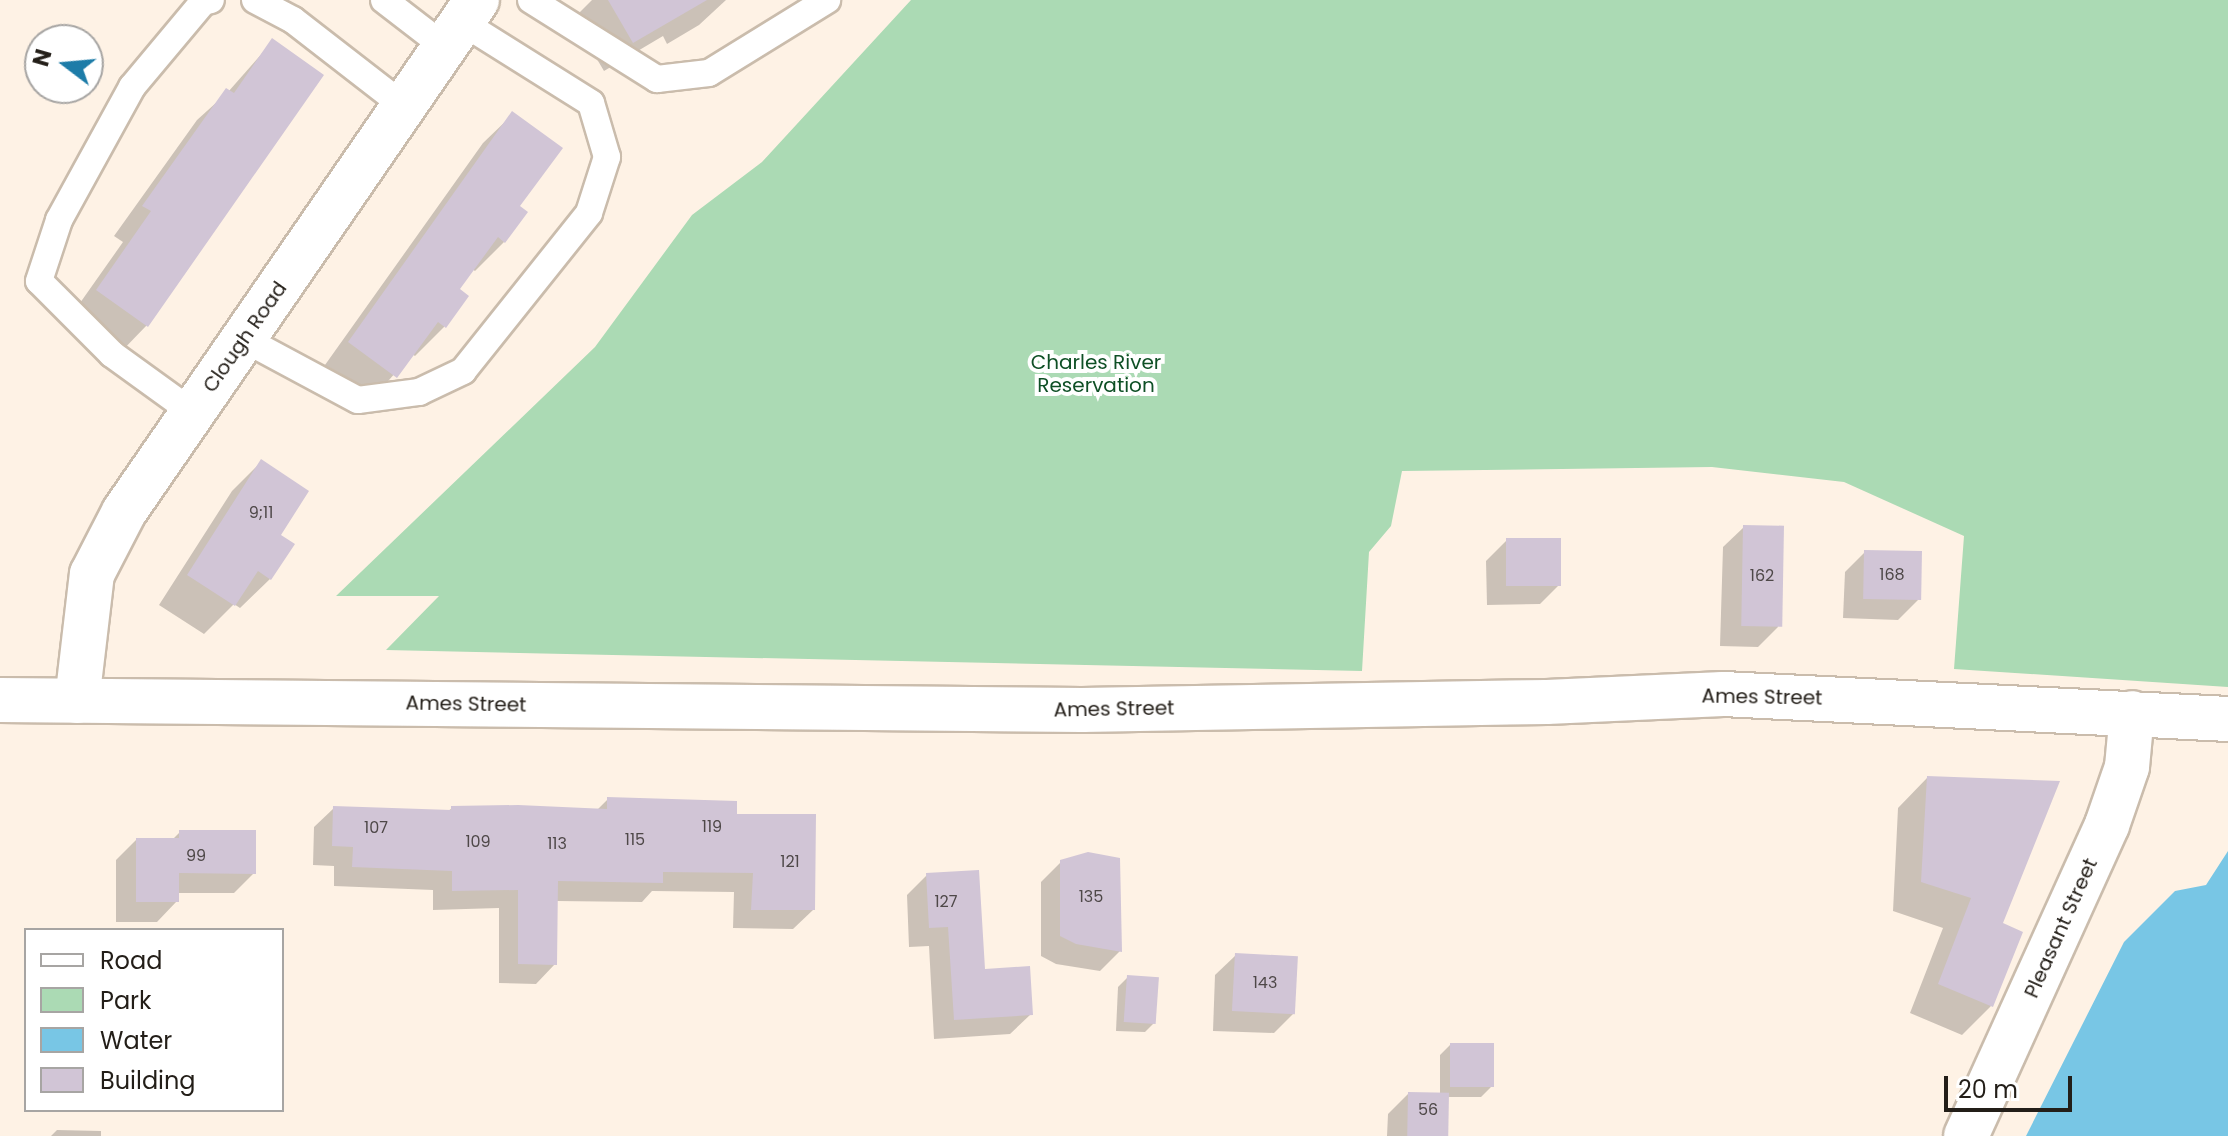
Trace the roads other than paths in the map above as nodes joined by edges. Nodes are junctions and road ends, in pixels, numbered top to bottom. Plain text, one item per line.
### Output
1 (211, 0) edge
2 (255, 0) edge
3 (384, 0) edge
4 (531, 0) edge
5 (827, 0) edge
6 (462, 23) edge
7 (404, 106) junction
8 (244, 339) junction
9 (192, 412) junction
10 (0, 700) edge
11 (77, 701) junction
12 (2132, 713) junction
13 (2228, 719) edge
14 (1966, 1136) edge

1 - 9 lane
2 - 7 lane
3 - 6 lane
4 - 5 lane
6 - 7 street, Clough Road
6 - 8 lane
7 - 8 street, Clough Road
8 - 9 street, Clough Road
9 - 11 street, Clough Road
10 - 11 street, Ames Street
11 - 12 street, Ames Street
12 - 13 street, Ames Street
12 - 14 street, Pleasant Street

